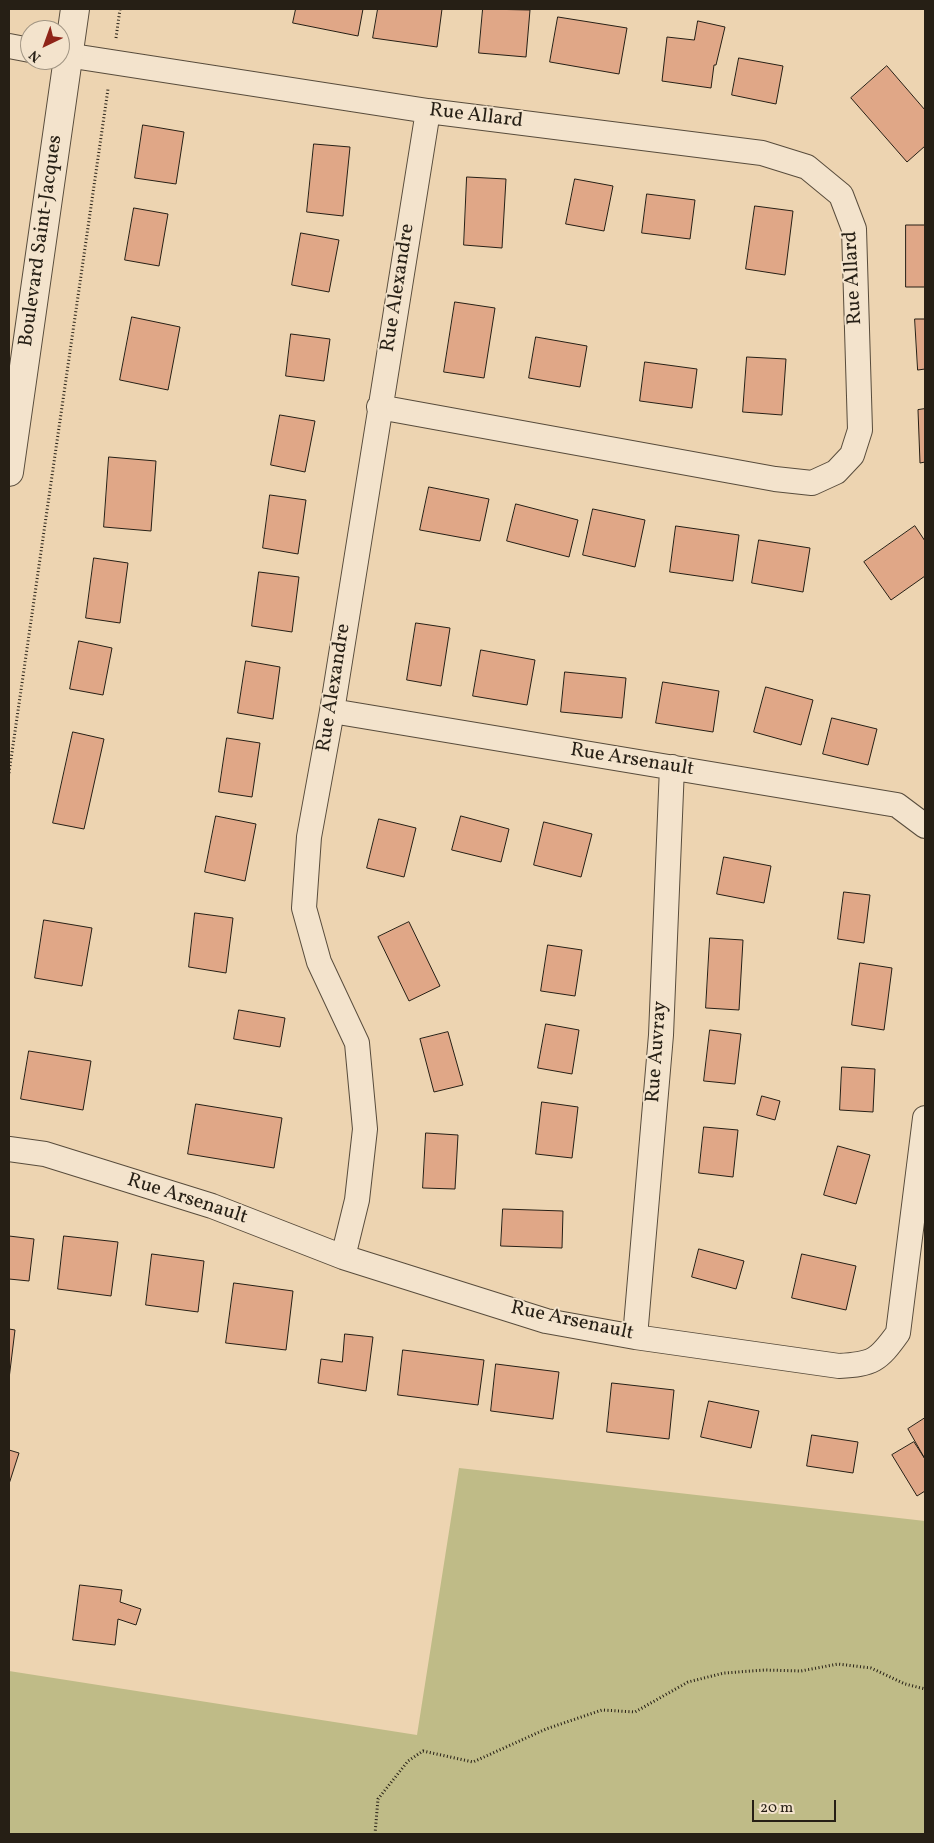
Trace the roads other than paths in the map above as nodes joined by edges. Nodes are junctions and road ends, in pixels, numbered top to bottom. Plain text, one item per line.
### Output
1 (75, 9) edge
2 (70, 30) edge
3 (70, 56) edge
4 (62, 70) edge
5 (428, 111) junction
6 (379, 407) junction
7 (9, 472) edge
8 (332, 711) junction
9 (672, 767) junction
10 (925, 826) edge
11 (925, 1118) edge
12 (9, 1149) edge
13 (343, 1257) junction
14 (635, 1337) junction

1 - 2 street, Boulevard Saint-Jacques
3 - 5 street, Rue Allard
4 - 7 street, Boulevard Saint-Jacques
5 - 6 street, Rue Alexandre
5 - 6 street, Rue Allard
6 - 8 street, Rue Alexandre
8 - 9 street, Rue Arsenault
8 - 13 street, Rue Alexandre
9 - 10 street, Rue Arsenault
9 - 14 street, Rue Auvray
11 - 14 street, Rue Arsenault
12 - 13 street, Rue Arsenault
13 - 14 street, Rue Arsenault

